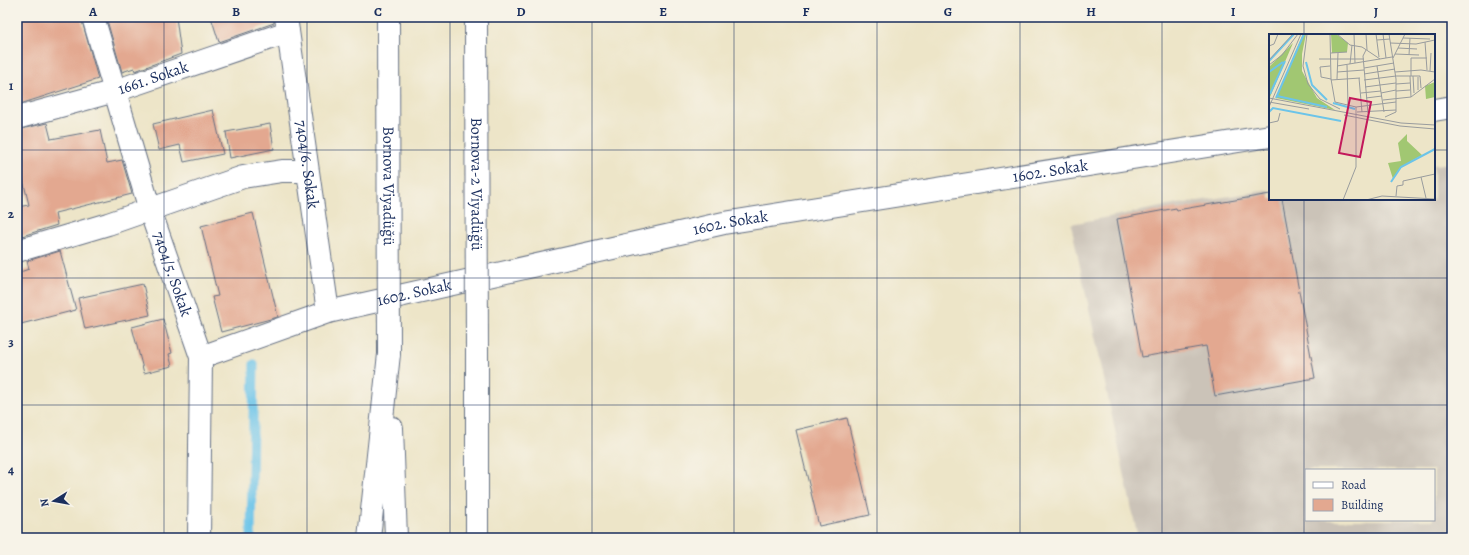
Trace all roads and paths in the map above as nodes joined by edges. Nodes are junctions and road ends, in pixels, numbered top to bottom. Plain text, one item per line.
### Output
1 (93, 17) edge
2 (388, 17) edge
3 (476, 17) edge
4 (287, 25) edge
5 (115, 90) junction
6 (1452, 107) edge
7 (1435, 110) edge
8 (17, 118) edge
9 (1269, 136) edge
10 (307, 171) junction
11 (150, 210) junction
12 (17, 251) edge
13 (328, 312) junction
14 (390, 354) junction
15 (201, 357) junction
16 (199, 538) edge
17 (369, 538) edge
18 (396, 538) edge
19 (478, 538) edge

1 - 5 main road, 7404/5. Sokak
2 - 14 main road, Bornova Viyadüğü, bridge
3 - 19 main road, Bornova-2 Viyadüğü, bridge
4 - 5 main road, 1661. Sokak
4 - 10 main road, 7404/6. Sokak
5 - 8 main road, 1661. Sokak
5 - 11 main road, 7404/5. Sokak
6 - 7 main road
9 - 13 main road, 1602. Sokak
10 - 11 main road
10 - 13 main road, 7404/6. Sokak
11 - 12 main road
11 - 15 main road, 7404/5. Sokak
13 - 15 main road, 1602. Sokak
14 - 17 main road
14 - 18 main road
15 - 16 main road, 7404/5. Sokak

